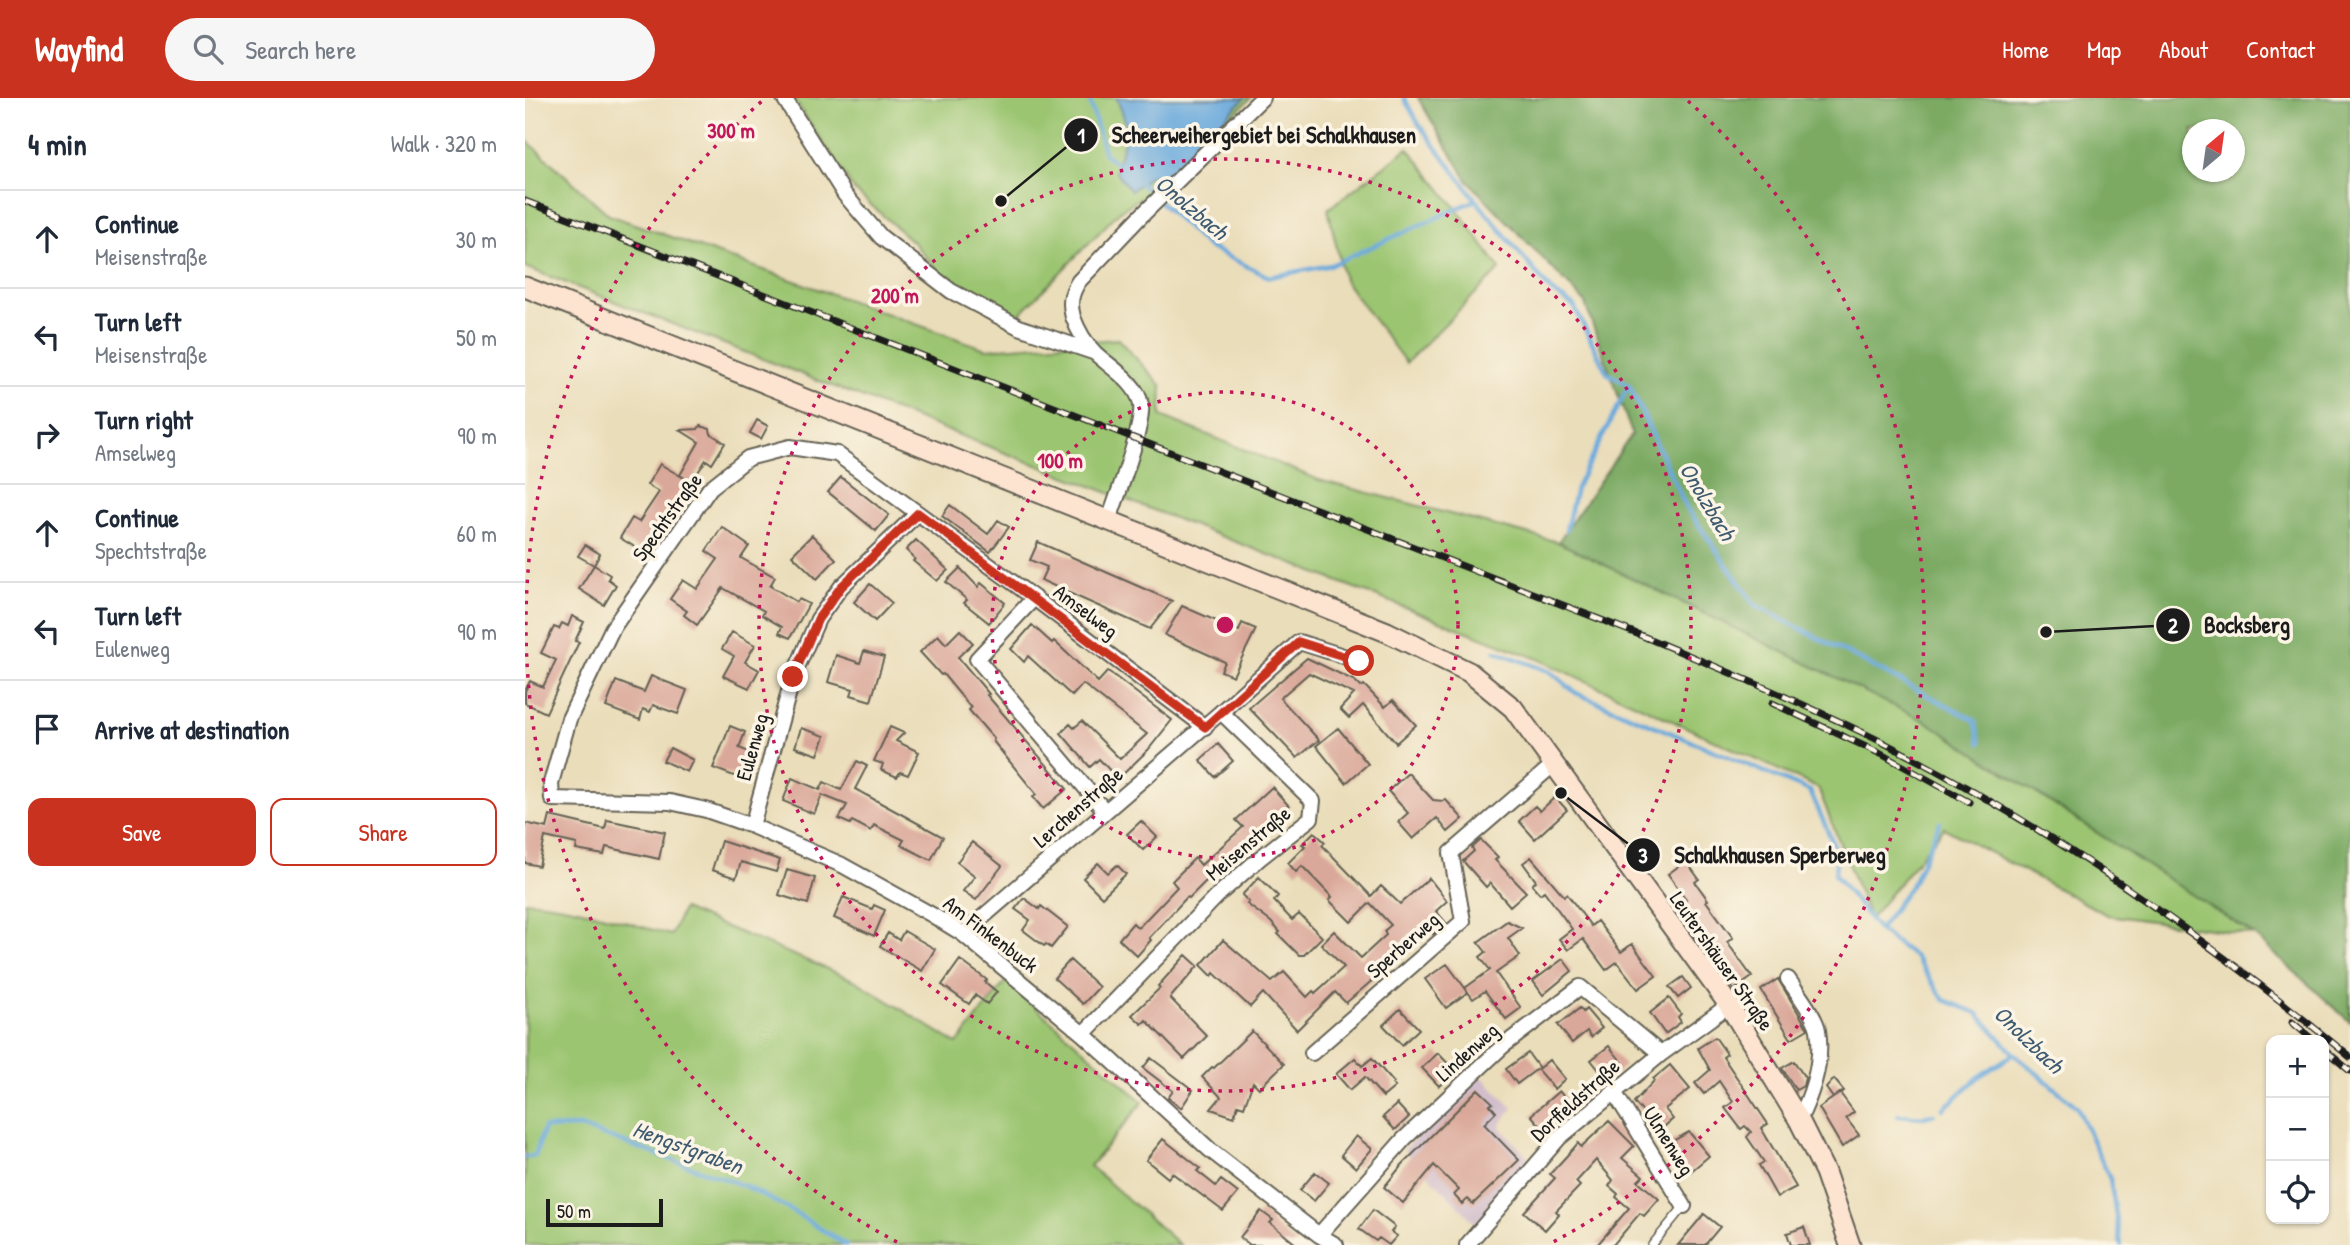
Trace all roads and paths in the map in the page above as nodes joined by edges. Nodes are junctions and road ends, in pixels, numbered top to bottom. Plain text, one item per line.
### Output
1 (784, 98) edge
2 (1262, 98) edge
3 (525, 287) edge
4 (1095, 353) junction
5 (918, 513) junction
6 (1109, 520) junction
7 (1034, 598) junction
8 (1359, 661) dead end
9 (1221, 712) junction
10 (1205, 727) junction
11 (1554, 764) junction
12 (552, 799) joint
13 (1105, 811) junction
14 (752, 826) junction
15 (963, 934) junction
16 (1788, 979) dead end
17 (1729, 1005) junction
18 (1083, 1034) junction
19 (1312, 1053) dead end
20 (1661, 1054) junction
21 (1614, 1092) junction
22 (1799, 1120) junction
23 (1684, 1206) joint
24 (1319, 1235) junction
25 (1336, 1245) edge
26 (1467, 1245) edge
27 (1653, 1245) edge
28 (1850, 1245) edge

1 - 4 street
2 - 4 street
3 - 6 main road, Leutershäuser Straße
4 - 6 street
5 - 7 street, Spechtstraße
5 - 12 street, Spechtstraße
5 - 14 street, Eulenweg
6 - 11 main road, Leutershäuser Straße
7 - 10 street, Amselweg
7 - 13 street, Amselweg
8 - 9 street
9 - 10 street, Lerchenstraße
9 - 18 street, Meisenstraße
10 - 13 street, Lerchenstraße
11 - 17 main road, Leutershäuser Straße
11 - 19 street, Sperberweg
12 - 14 street, Am Finkenbuck
13 - 15 street, Lerchenstraße
14 - 15 street, Am Finkenbuck
15 - 18 street, Am Finkenbuck
16 - 22 street, Leutershäuser Straße
17 - 20 street, Dorffeldstraße
17 - 22 main road, Leutershäuser Straße
18 - 24 street, Am Finkenbuck
20 - 21 street, Dorffeldstraße
20 - 24 street, Lindenweg
21 - 23 street, Ulmenweg
21 - 26 street, Dorffeldstraße
22 - 28 main road, Leutershäuser Straße
23 - 27 lane, Ulmenweg
24 - 25 street, Am Finkenbuck

